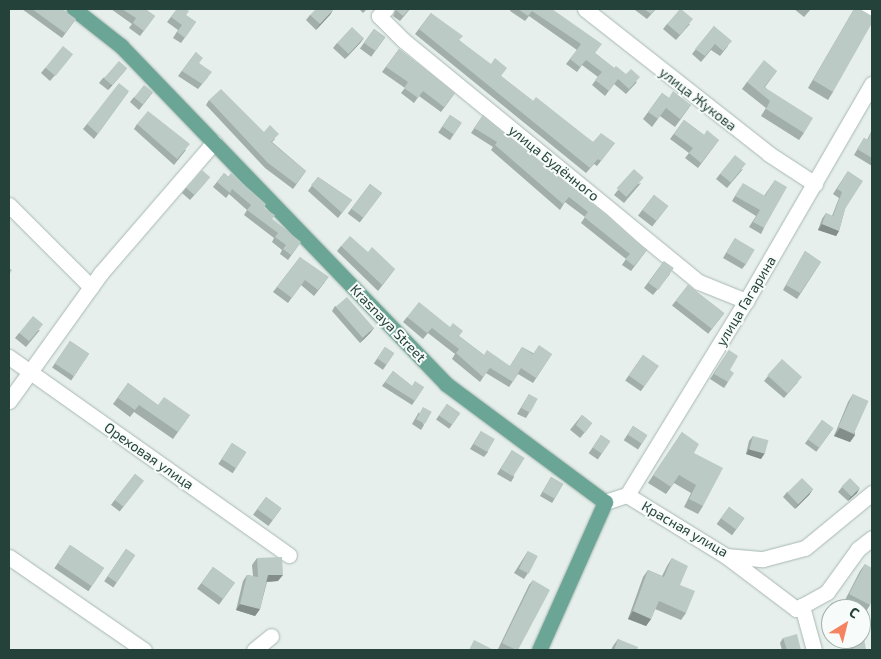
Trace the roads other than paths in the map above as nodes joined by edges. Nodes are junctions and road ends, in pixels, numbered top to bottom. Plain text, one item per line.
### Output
1 (74, 9) edge
2 (386, 9) edge
3 (585, 9) edge
4 (868, 9) edge
5 (872, 12) edge
6 (872, 84) edge
7 (214, 142) junction
8 (815, 184) junction
9 (9, 205) edge
10 (91, 288) junction
11 (746, 301) junction
12 (9, 357) edge
13 (30, 372) junction
14 (9, 401) edge
15 (872, 493) edge
16 (627, 495) junction
17 (605, 502) junction
18 (872, 538) edge
19 (289, 555) dead end
20 (726, 556) junction
21 (9, 557) edge
22 (802, 606) junction
23 (271, 636) dead end
24 (144, 650) edge
25 (254, 650) edge
26 (539, 650) edge
27 (814, 650) edge

1 - 7 main road, Krasnaya Street
2 - 11 street, улица Будённого
3 - 8 street, улица Жукова
4 - 5 street
6 - 8 street, улица Гагарина
7 - 10 street
7 - 17 main road, Krasnaya Street
8 - 11 street, улица Гагарина
9 - 10 street
10 - 13 street
11 - 16 street, улица Гагарина
12 - 13 street, Ореховая улица
13 - 14 street
13 - 19 street, Ореховая улица
15 - 20 street, Красная улица
16 - 17 street
16 - 20 street, Красная улица
17 - 26 main road
18 - 22 street
20 - 22 street
21 - 24 street
22 - 27 street
23 - 25 street

